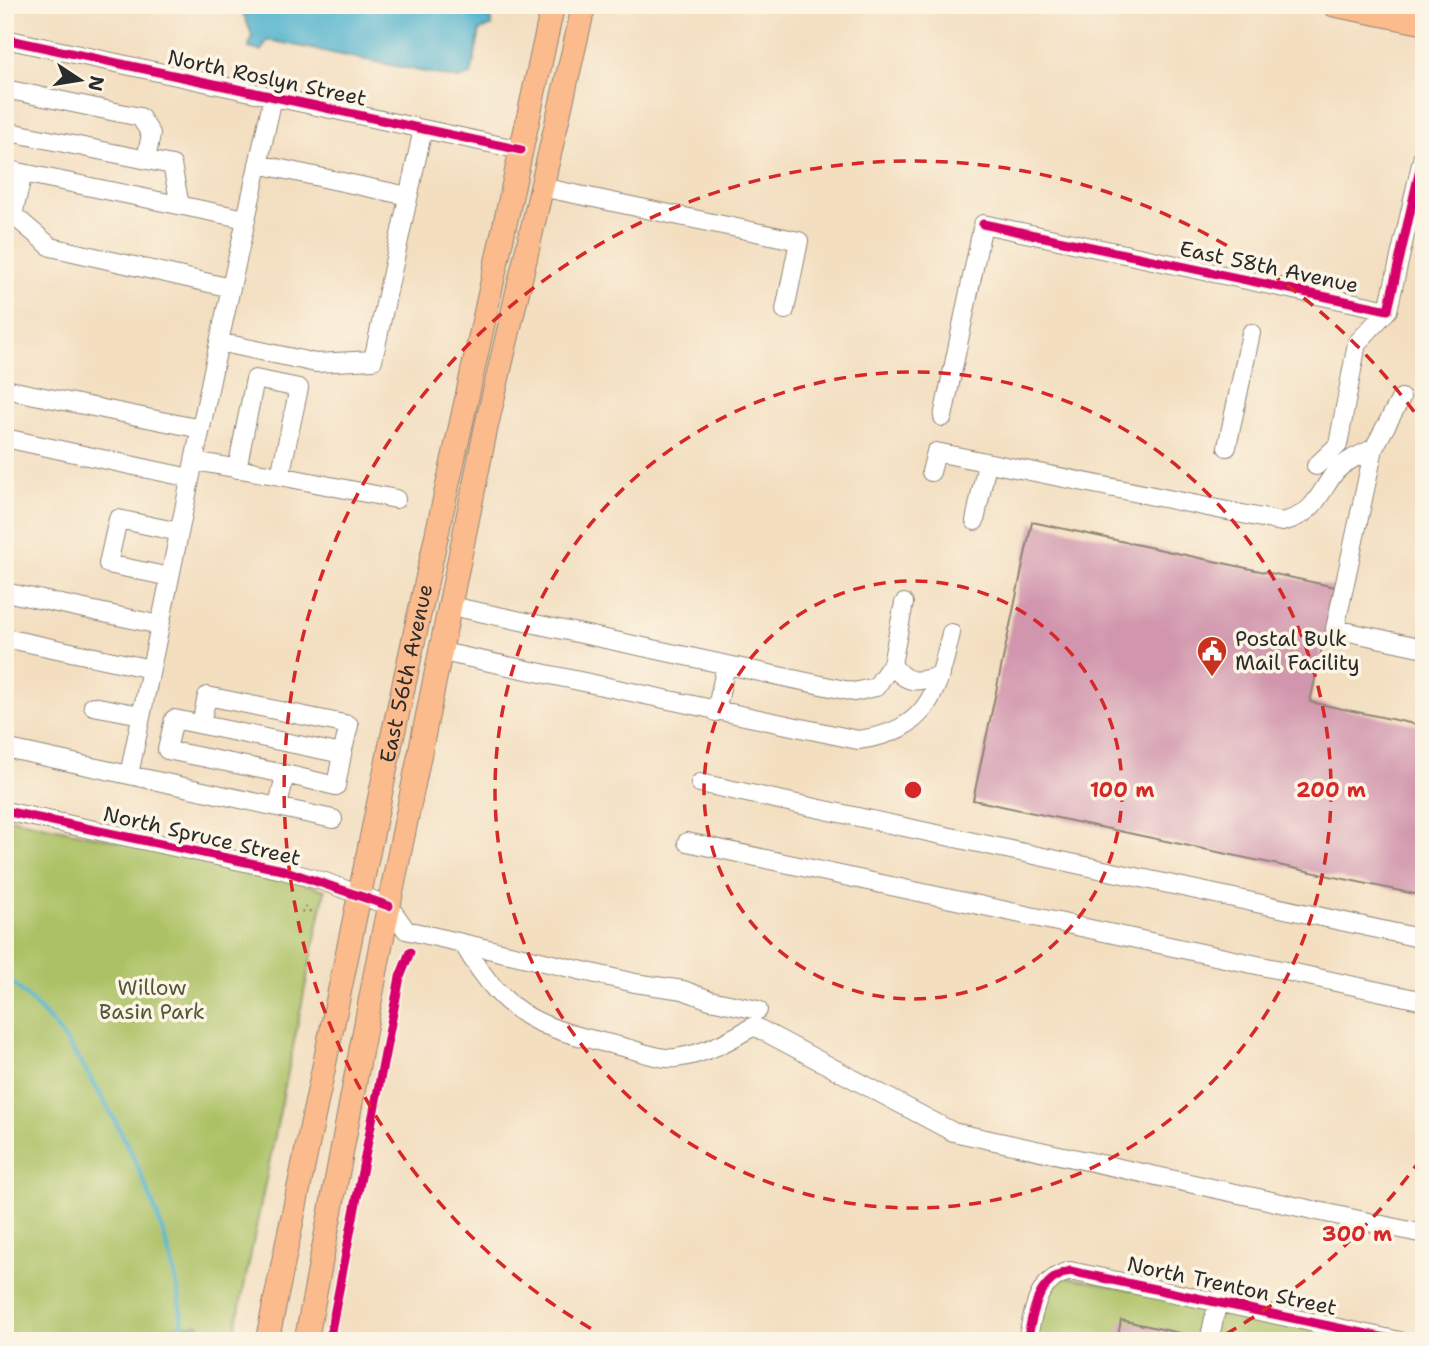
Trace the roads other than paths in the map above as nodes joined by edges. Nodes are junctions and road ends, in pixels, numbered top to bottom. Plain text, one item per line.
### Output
1 (1334, 5) edge
2 (551, 9) edge
3 (583, 11) edge
4 (1424, 23) edge
5 (5, 40) edge
6 (5, 89) edge
7 (273, 97) junction
8 (423, 129) junction
9 (5, 131) edge
10 (522, 150) junction
11 (1424, 151) edge
12 (146, 160) junction
13 (258, 164) junction
14 (14, 171) edge
15 (541, 187) junction
16 (408, 196) junction
17 (180, 205) junction
18 (246, 219) junction
19 (231, 288) junction
20 (785, 310) dead end
21 (1388, 310) junction
22 (1251, 333) dead end
23 (219, 342) junction
24 (5, 389) edge
25 (1401, 398) dead end
26 (943, 417) dead end
27 (201, 429) junction
28 (5, 438) edge
29 (1227, 447) dead end
30 (1374, 448) junction
31 (987, 463) junction
32 (1316, 466) dead end
33 (237, 468) junction
34 (192, 469) junction
35 (931, 472) dead end
36 (280, 476) junction
37 (396, 499) dead end
38 (975, 521) dead end
39 (179, 532) junction
40 (170, 576) junction
41 (5, 592) edge
42 (904, 603) dead end
43 (452, 606) junction
44 (160, 625) junction
45 (951, 633) dead end
46 (5, 638) edge
47 (1424, 648) edge
48 (442, 652) junction
49 (892, 664) junction
50 (726, 665) junction
51 (151, 669) junction
52 (941, 676) junction
53 (93, 706) dead end
54 (716, 712) junction
55 (141, 715) junction
56 (201, 724) junction
57 (5, 748) edge
58 (342, 754) junction
59 (285, 774) junction
60 (129, 775) junction
61 (700, 783) dead end
62 (278, 807) junction
63 (5, 811) edge
64 (333, 819) dead end
65 (687, 842) dead end
66 (359, 895) junction
67 (389, 906) junction
68 (1424, 939) edge
69 (464, 945) junction
70 (1424, 1001) edge
71 (758, 1010) dead end
72 (1424, 1234) edge
73 (1218, 1301) junction
74 (267, 1341) edge
75 (306, 1341) edge
76 (1027, 1341) edge
77 (1209, 1341) edge
78 (1400, 1341) edge

1 - 4 main road
2 - 10 main road, East 56th Avenue
3 - 15 main road, East 56th Avenue
5 - 7 street, North Roslyn Street
6 - 12 street
7 - 8 street, North Roslyn Street
7 - 13 street
8 - 10 street, North Roslyn Street
8 - 16 street
9 - 12 street
10 - 66 main road, East 56th Avenue
11 - 21 street
12 - 17 street
13 - 16 street
13 - 18 street
14 - 17 street
14 - 19 street
15 - 20 street
15 - 43 main road, East 56th Avenue
16 - 23 street
17 - 18 street
18 - 19 street
19 - 23 street
21 - 26 street, East 58th Avenue
21 - 32 street
22 - 29 street
23 - 27 street
24 - 27 street
25 - 30 street
27 - 34 street
28 - 34 street
30 - 31 street
30 - 47 street
31 - 35 street
31 - 38 street
33 - 34 street
33 - 36 street
33 - 36 street
34 - 39 street
36 - 37 street
39 - 40 street
39 - 40 street
40 - 44 street
41 - 44 street
42 - 49 street
43 - 48 main road, East 56th Avenue
43 - 50 street
44 - 51 street
45 - 52 street
46 - 51 street
48 - 54 street
48 - 67 main road, East 56th Avenue
49 - 50 street
49 - 52 street
50 - 54 street
51 - 55 street
52 - 54 street
53 - 55 street
55 - 60 street
56 - 58 street
56 - 58 street
56 - 59 street
57 - 60 street
58 - 59 street
59 - 62 street
60 - 62 street
61 - 68 street
62 - 64 street
63 - 66 street, North Spruce Street
65 - 70 street
66 - 67 street, North Spruce Street
66 - 74 main road, East 56th Avenue
67 - 69 street
67 - 75 main road, East 56th Avenue
69 - 71 street
69 - 72 street
73 - 76 street, North Trenton Street
73 - 77 street
73 - 78 street, North Trenton Street

